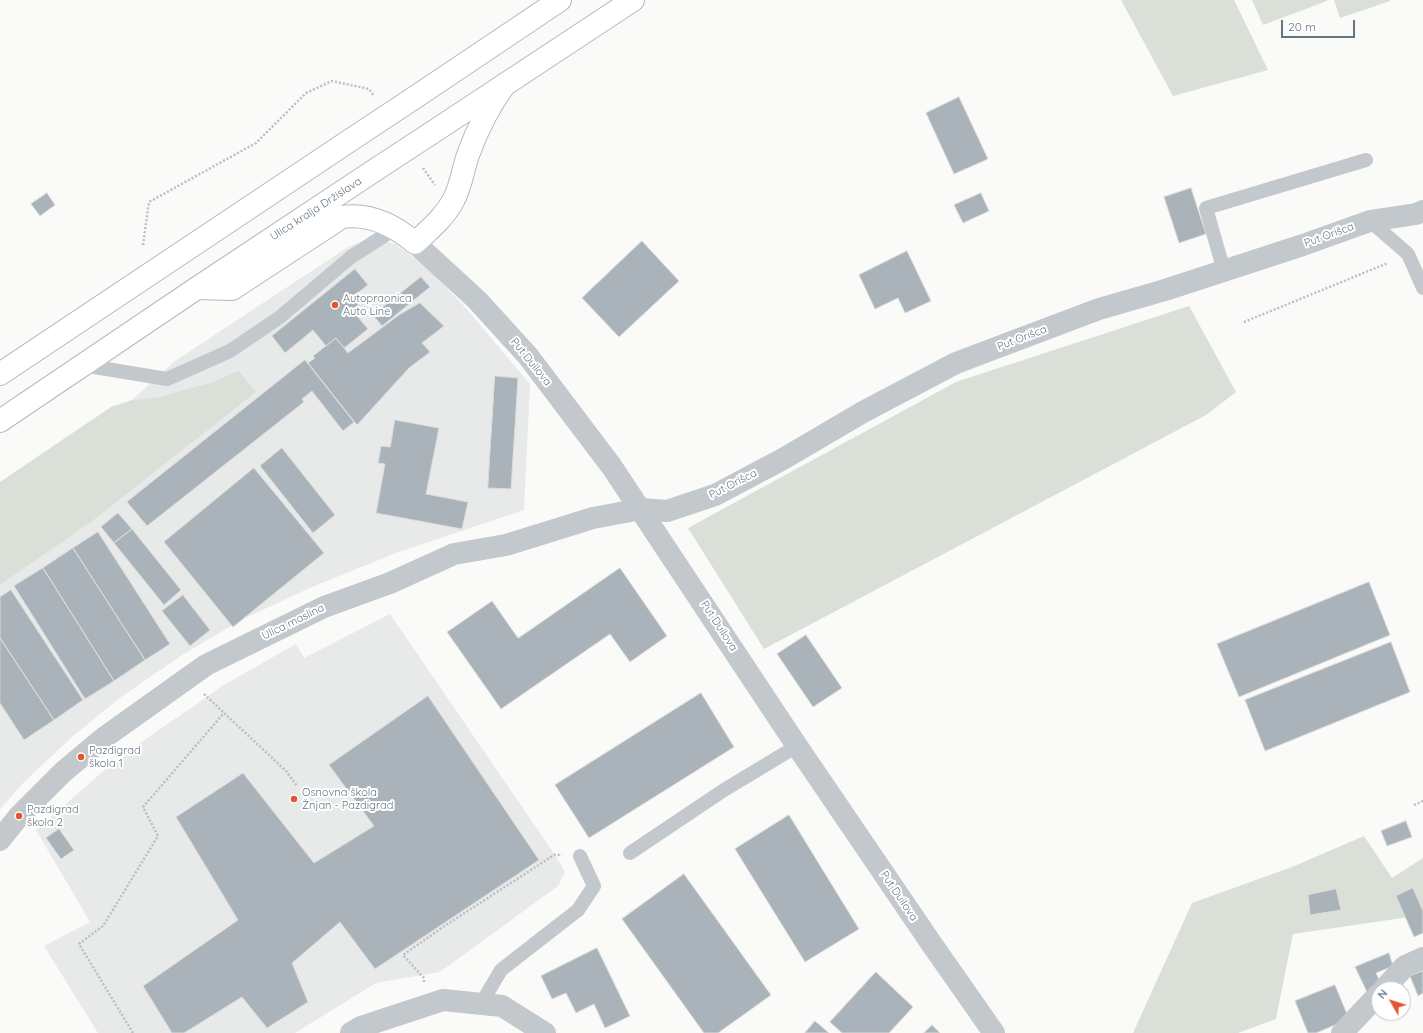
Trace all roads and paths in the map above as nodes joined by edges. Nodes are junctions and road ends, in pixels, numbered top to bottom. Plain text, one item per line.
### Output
1 (560, 0) edge
2 (632, 0) edge
3 (505, 84) junction
4 (369, 89) dead end
5 (1366, 160) dead end
6 (1423, 211) edge
7 (1370, 221) junction
8 (396, 228) junction
9 (415, 243) junction
10 (143, 245) dead end
11 (1408, 254) junction
12 (1224, 271) junction
13 (197, 288) junction
14 (1423, 288) edge
15 (1244, 322) dead end
16 (82, 365) junction
17 (0, 374) edge
18 (0, 421) edge
19 (641, 509) junction
20 (201, 691) dead end
21 (224, 713) junction
22 (797, 746) junction
23 (297, 786) dead end
24 (1423, 802) edge
25 (1414, 806) dead end
26 (0, 840) edge
27 (630, 853) dead end
28 (580, 856) joint
29 (1423, 958) edge
30 (1391, 981) edge
31 (1371, 1002) edge
32 (481, 1004) junction
33 (423, 1006) junction
34 (133, 1033) edge
35 (351, 1033) edge
36 (545, 1033) edge
37 (994, 1033) edge
38 (1342, 1033) edge

1 - 17 highway, bridge
2 - 3 highway, Ulica kralja Držislava
3 - 9 highway
3 - 13 highway, Ulica kralja Držislava, bridge
4 - 10 path
5 - 12 lane
6 - 7 street, Put Orišca
7 - 11 lane
7 - 12 street, Put Orišca
8 - 9 highway
8 - 13 highway
8 - 16 lane
9 - 19 street, Put Duilova
11 - 14 lane
11 - 15 path
12 - 19 street, Put Orišca
13 - 16 highway, Ulica kralja Držislava
16 - 18 highway, Ulica kralja Držislava
19 - 22 street, Put Duilova
19 - 26 street, Ulica maslina
20 - 21 path
21 - 23 path
21 - 34 path
22 - 27 lane
22 - 37 street, Put Duilova
24 - 25 path
28 - 32 lane
28 - 33 path
29 - 30 street
31 - 38 street
32 - 33 street
32 - 36 street
33 - 35 street

